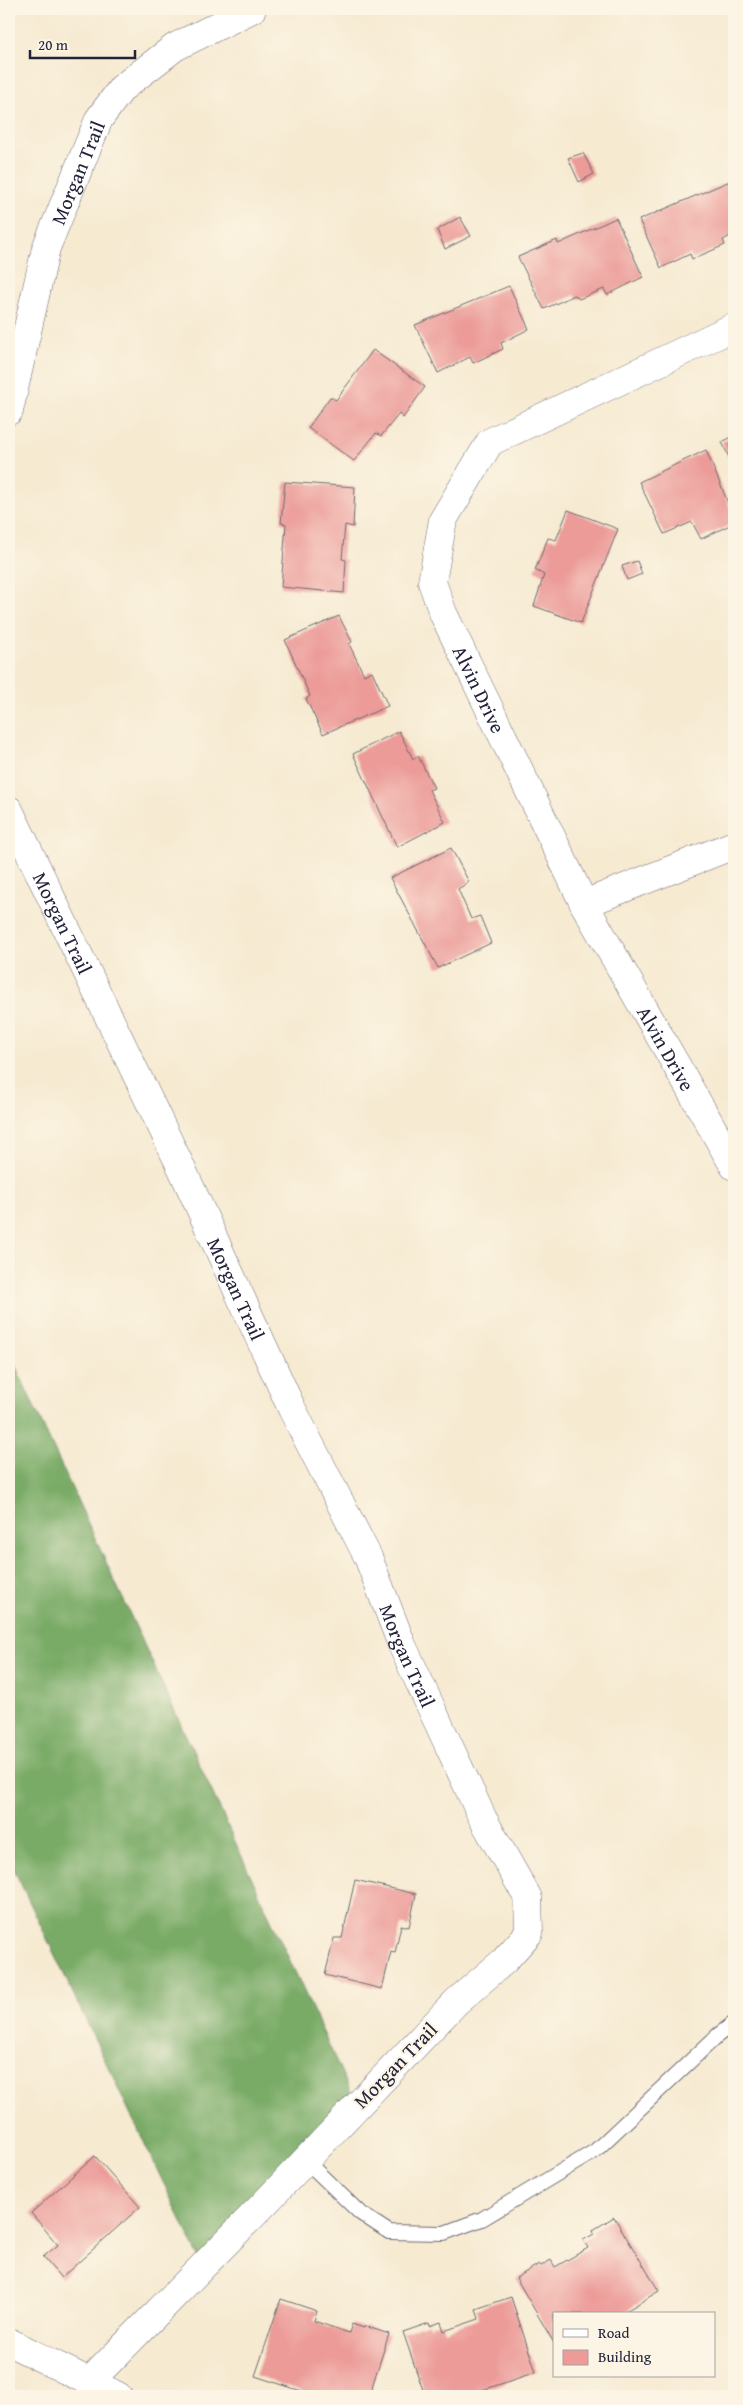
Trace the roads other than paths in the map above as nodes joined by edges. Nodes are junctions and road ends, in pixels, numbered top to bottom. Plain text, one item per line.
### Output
1 (252, 9) edge
2 (734, 327) edge
3 (9, 411) edge
4 (9, 810) edge
5 (734, 845) edge
6 (584, 904) junction
7 (734, 1166) edge
8 (734, 2023) edge
9 (305, 2160) junction
10 (9, 2342) edge
11 (90, 2381) junction
12 (118, 2396) edge

1 - 3 street, Morgan Trail
2 - 6 street, Alvin Drive
4 - 9 street, Morgan Trail
5 - 6 street
6 - 7 street, Alvin Drive
8 - 9 lane
9 - 11 street, Morgan Trail
10 - 11 street
11 - 12 street

